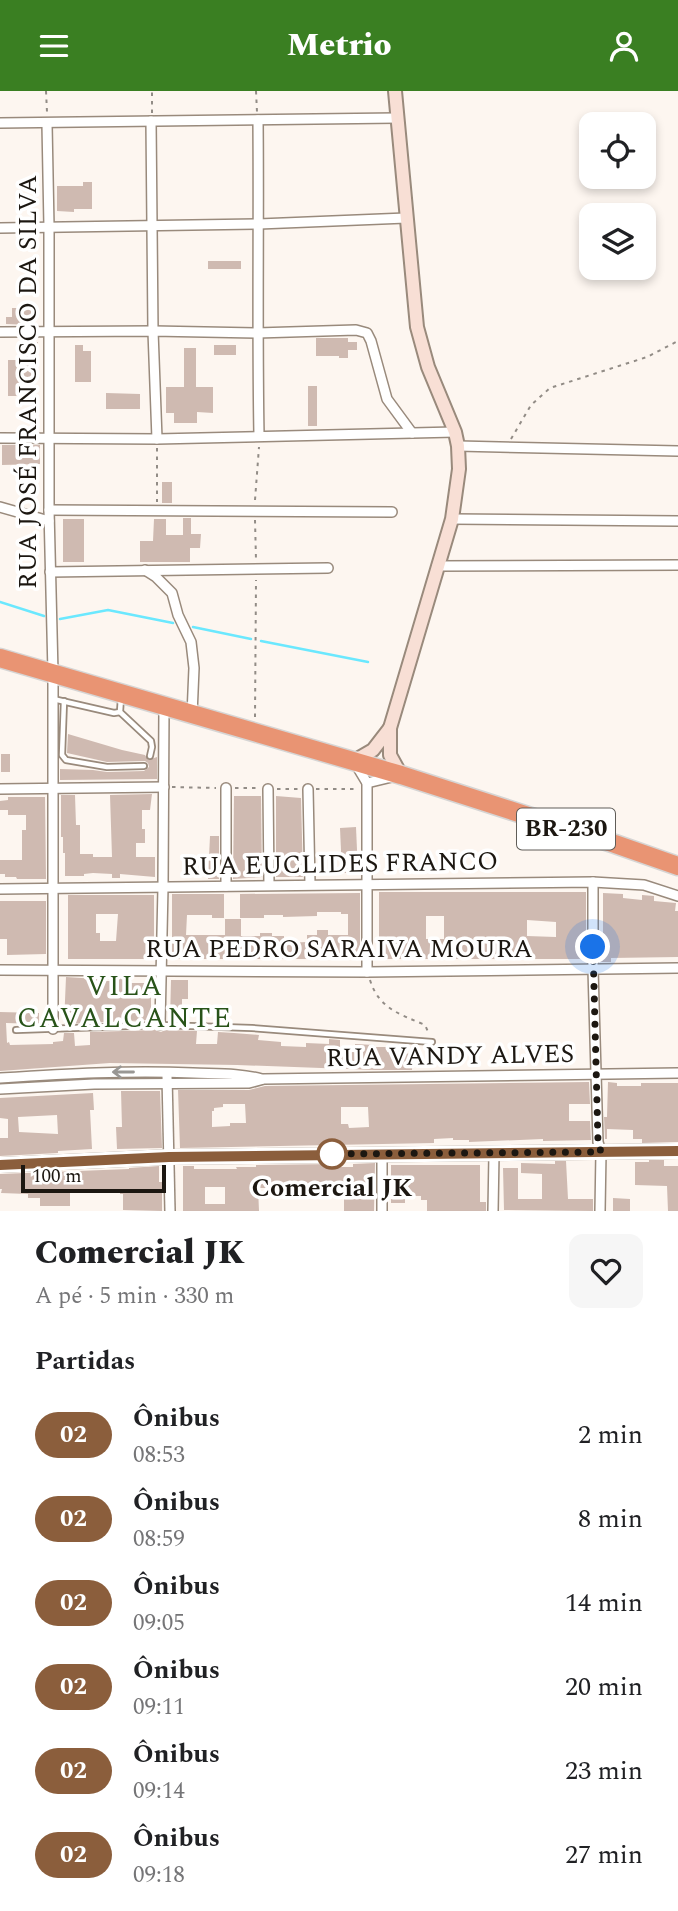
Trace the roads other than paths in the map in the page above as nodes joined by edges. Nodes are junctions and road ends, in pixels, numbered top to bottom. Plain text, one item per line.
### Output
1 (394, 91) edge
2 (397, 118) junction
3 (258, 120) junction
4 (151, 121) junction
5 (0, 123) edge
6 (47, 124) junction
7 (406, 218) junction
8 (259, 224) junction
9 (151, 226) junction
10 (49, 227) junction
11 (0, 228) edge
12 (153, 331) junction
13 (0, 332) edge
14 (48, 332) junction
15 (257, 333) junction
16 (454, 432) junction
17 (412, 433) junction
18 (260, 435) junction
19 (0, 439) edge
20 (50, 439) junction
21 (157, 439) junction
22 (458, 446) junction
23 (678, 451) edge
24 (0, 507) edge
25 (49, 510) junction
26 (392, 512) dead end
27 (452, 519) junction
28 (49, 521) junction
29 (678, 521) edge
30 (678, 565) edge
31 (438, 566) junction
32 (328, 568) dead end
33 (145, 570) junction
34 (50, 572) junction
35 (0, 658) edge
36 (53, 673) junction
37 (52, 699) junction
38 (64, 701) junction
39 (121, 703) junction
40 (164, 707) junction
41 (192, 715) junction
42 (381, 755) junction
43 (150, 756) dead end
44 (354, 761) junction
45 (144, 766) dead end
46 (401, 775) junction
47 (367, 783) junction
48 (164, 787) junction
49 (52, 788) junction
50 (226, 788) dead end
51 (0, 789) edge
52 (268, 789) dead end
53 (308, 789) dead end
54 (678, 866) edge
55 (593, 882) junction
56 (310, 884) junction
57 (367, 884) junction
58 (269, 885) junction
59 (226, 886) junction
60 (163, 887) junction
61 (0, 889) edge
62 (53, 889) junction
63 (678, 896) edge
64 (678, 968) edge
65 (593, 969) junction
66 (0, 970) edge
67 (54, 970) junction
68 (162, 971) junction
69 (367, 972) junction
70 (160, 1025) junction
71 (53, 1029) junction
72 (16, 1030) dead end
73 (432, 1042) road end
74 (94, 1072) junction
75 (167, 1072) junction
76 (678, 1073) edge
77 (597, 1075) junction
78 (0, 1079) edge
79 (264, 1079) junction
80 (167, 1082) junction
81 (94, 1084) junction
82 (0, 1089) edge
83 (678, 1151) edge
84 (601, 1152) junction
85 (382, 1153) junction
86 (494, 1154) junction
87 (169, 1157) junction
88 (0, 1165) edge
89 (170, 1211) edge
90 (382, 1211) edge
91 (493, 1211) edge
92 (600, 1211) edge

1 - 2 main road
2 - 3 street
2 - 7 main road
3 - 4 street
3 - 8 street
4 - 6 street
4 - 9 street
5 - 6 street
6 - 10 street, RUA JOSÉ FRANCISCO DA SILVA
7 - 8 street
7 - 16 main road
8 - 9 street
8 - 15 street
9 - 10 street
9 - 12 street
10 - 11 street
10 - 14 street, RUA JOSÉ FRANCISCO DA SILVA
12 - 14 street
12 - 15 street
12 - 21 street
13 - 14 street
14 - 20 street, RUA JOSÉ FRANCISCO DA SILVA
15 - 17 street
15 - 18 street
16 - 17 street
16 - 22 main road
17 - 18 street
18 - 21 street
19 - 20 street
20 - 21 street
20 - 25 street, RUA JOSÉ FRANCISCO DA SILVA
22 - 23 street
22 - 27 main road
24 - 28 street
25 - 26 street
25 - 28 street, RUA JOSÉ FRANCISCO DA SILVA
27 - 29 street
27 - 31 main road
28 - 34 street, RUA JOSÉ FRANCISCO DA SILVA
30 - 31 street
31 - 42 main road
32 - 33 street
33 - 34 street
33 - 41 street
34 - 36 street, RUA JOSÉ FRANCISCO DA SILVA
35 - 36 highway, BR-230
36 - 37 street, RUA JOSÉ FRANCISCO DA SILVA
36 - 39 highway, BR-230
37 - 38 lane
37 - 49 street, RUA JOSÉ FRANCISCO DA SILVA
38 - 39 lane
38 - 45 lane
39 - 40 highway, BR-230
39 - 43 lane
40 - 41 highway, BR-230
40 - 48 street
41 - 44 highway, BR-230
42 - 44 main road
42 - 46 main road
44 - 46 highway, BR-230
44 - 47 street
46 - 47 street
46 - 54 highway, BR-230
47 - 57 street
48 - 49 street
48 - 60 street
49 - 51 street
49 - 62 street, RUA JOSÉ FRANCISCO DA SILVA
50 - 59 street
52 - 58 street
53 - 56 street
55 - 57 street, RUA EUCLIDES FRANCO
55 - 63 street, RUA EUCLIDES FRANCO
55 - 65 street
56 - 57 street, RUA EUCLIDES FRANCO
56 - 58 street, RUA EUCLIDES FRANCO
57 - 69 street
58 - 59 street, RUA EUCLIDES FRANCO
59 - 60 street, RUA EUCLIDES FRANCO
60 - 62 street, RUA EUCLIDES FRANCO
60 - 68 street
61 - 62 street, RUA EUCLIDES FRANCO
62 - 67 street, RUA JOSÉ FRANCISCO DA SILVA
64 - 65 street, RUA PEDRO SARAIVA MOURA
65 - 69 street, RUA PEDRO SARAIVA MOURA
65 - 77 street
66 - 67 street, RUA PEDRO SARAIVA MOURA
67 - 68 street, RUA PEDRO SARAIVA MOURA
67 - 71 street, RUA JOSÉ FRANCISCO DA SILVA
68 - 69 street, RUA PEDRO SARAIVA MOURA
68 - 70 street
70 - 71 lane
70 - 73 lane
71 - 72 lane
75 -> 74 street, RUA VANDY ALVES
74 - 78 street, RUA VANDY ALVES
74 - 81 street
75 - 79 street, RUA VANDY ALVES
75 - 80 street
76 - 77 street, RUA VANDY ALVES
77 - 79 street, RUA VANDY ALVES
77 - 84 street
79 - 80 street, RUA VANDY ALVES
80 - 81 street, RUA VANDY ALVES
80 - 87 street
81 - 82 street, RUA VANDY ALVES
83 - 84 main road
84 - 86 main road
84 - 92 street
85 - 86 main road
85 - 87 main road
85 - 90 street
86 - 91 street
87 - 88 main road
87 - 89 street

